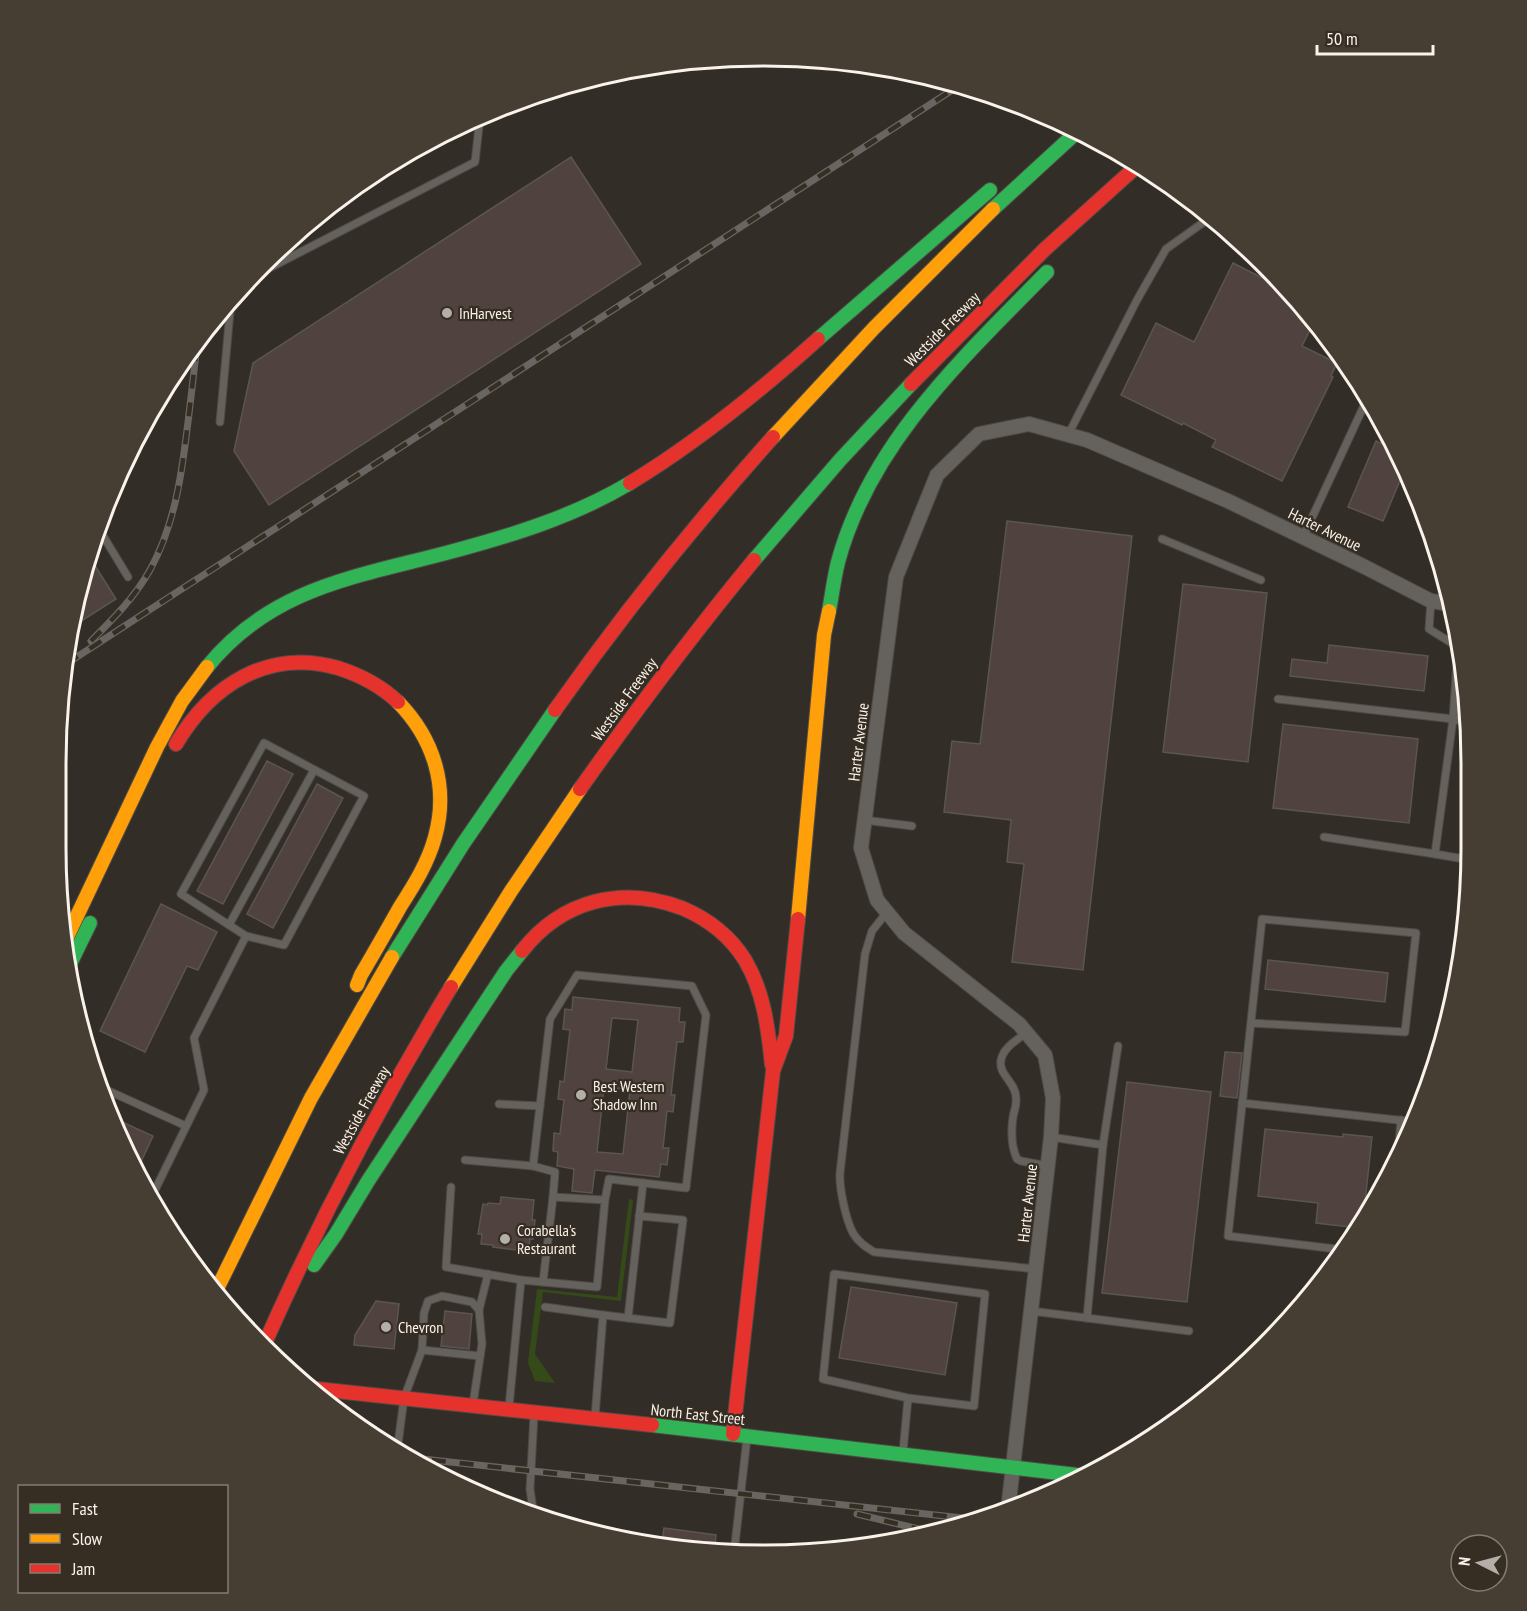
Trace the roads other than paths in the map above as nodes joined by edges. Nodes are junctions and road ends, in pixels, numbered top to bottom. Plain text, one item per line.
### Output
1 (479, 127) edge
2 (1071, 137) edge
3 (1132, 171) edge
4 (996, 184) dead end
5 (1204, 223) edge
6 (1072, 243) dead end
7 (1058, 260) dead end
8 (278, 263) edge
9 (230, 315) edge
10 (1363, 407) edge
11 (220, 422) dead end
12 (1068, 435) junction
13 (104, 537) edge
14 (1303, 537) junction
15 (1162, 539) dead end
16 (128, 577) dead end
17 (1261, 580) dead end
18 (1431, 601) junction
19 (1442, 603) edge
20 (1450, 642) edge
21 (1456, 679) edge
22 (1278, 699) dead end
23 (1453, 719) junction
24 (1460, 721) edge
25 (172, 752) dead end
26 (314, 770) junction
27 (864, 820) junction
28 (912, 826) dead end
29 (1324, 837) dead end
30 (1435, 854) junction
31 (1461, 858) edge
32 (97, 908) dead end
33 (887, 912) junction
34 (229, 925) junction
35 (71, 929) edge
36 (246, 936) junction
37 (74, 955) edge
38 (1251, 1023) junction
39 (1026, 1033) junction
40 (1118, 1046) dead end
41 (773, 1071) junction
42 (111, 1092) edge
43 (315, 1092) junction
44 (1242, 1103) junction
45 (499, 1104) dead end
46 (540, 1106) junction
47 (1401, 1120) junction
48 (1405, 1121) edge
49 (186, 1126) junction
50 (1400, 1132) edge
51 (1051, 1137) junction
52 (1103, 1145) junction
53 (465, 1160) dead end
54 (533, 1166) junction
55 (1048, 1166) junction
56 (643, 1183) junction
57 (451, 1187) dead end
58 (155, 1189) edge
59 (553, 1197) junction
60 (605, 1200) junction
61 (639, 1216) junction
62 (1333, 1249) edge
63 (1036, 1269) junction
64 (488, 1274) junction
65 (521, 1280) junction
66 (543, 1282) junction
67 (220, 1284) edge
68 (545, 1307) dead end
69 (281, 1308) junction
70 (479, 1310) junction
71 (1031, 1311) junction
72 (603, 1315) junction
73 (628, 1318) junction
74 (1087, 1318) junction
75 (1189, 1331) dead end
76 (267, 1337) edge
77 (422, 1350) junction
78 (480, 1356) junction
79 (326, 1390) edge
80 (404, 1398) junction
81 (908, 1398) junction
82 (473, 1406) junction
83 (509, 1410) junction
84 (534, 1413) junction
85 (594, 1419) junction
86 (740, 1435) junction
87 (398, 1441) edge
88 (903, 1454) junction
89 (1014, 1467) junction
90 (1070, 1474) edge
91 (1009, 1500) edge
92 (532, 1505) edge
93 (734, 1544) edge

1 - 8 lane
2 - 43 main road
3 - 6 main road
3 - 69 main road, Westside Freeway
4 - 35 main road
5 - 12 lane
7 - 41 main road
9 - 11 lane
10 - 14 lane
12 - 14 street, Harter Avenue
12 - 27 street, Harter Avenue
13 - 16 lane
14 - 18 street, Harter Avenue
15 - 17 lane
18 - 19 street, Harter Avenue
18 - 20 lane
21 - 23 lane
22 - 23 lane
23 - 24 lane
23 - 30 lane
25 - 43 main road
26 - 34 lane
26 - 34 lane
26 - 36 lane
27 - 28 lane
27 - 33 street, Harter Avenue
29 - 30 lane
30 - 31 lane
32 - 37 main road
33 - 39 street, Harter Avenue
33 - 63 lane
34 - 36 lane
36 - 49 lane
38 - 38 lane
38 - 44 lane
39 - 51 street, Harter Avenue
39 - 55 lane
40 - 52 lane
41 - 69 main road
41 - 86 main road
42 - 49 lane
43 - 67 main road
44 - 47 lane
44 - 62 lane
45 - 46 lane
46 - 54 lane
46 - 56 lane
47 - 48 lane
47 - 50 lane
49 - 58 lane
51 - 52 lane
51 - 55 street, Harter Avenue
52 - 74 lane
53 - 54 lane
54 - 59 lane
55 - 63 street, Harter Avenue
56 - 60 lane
56 - 61 lane
57 - 64 lane
59 - 60 lane
59 - 66 lane
60 - 66 lane
61 - 73 lane
61 - 73 lane
63 - 71 street, Harter Avenue
64 - 65 lane
64 - 70 lane
65 - 66 lane
65 - 83 lane
68 - 72 lane
69 - 76 main road, Westside Freeway
70 - 77 lane
70 - 78 lane
71 - 74 lane
71 - 89 street, Harter Avenue
72 - 73 lane
72 - 85 lane
74 - 75 lane
77 - 78 lane
77 - 80 lane
78 - 82 lane
79 - 80 main road, North East Street
80 - 82 main road, North East Street
80 - 87 lane
81 - 81 lane
81 - 88 lane
82 - 83 main road, North East Street
83 - 84 main road, North East Street
84 - 85 main road, North East Street
84 - 92 lane
85 - 86 main road, North East Street
86 - 88 main road, North East Street
86 - 93 lane
88 - 89 main road, North East Street
89 - 90 main road, North East Street
89 - 91 street, Harter Avenue

